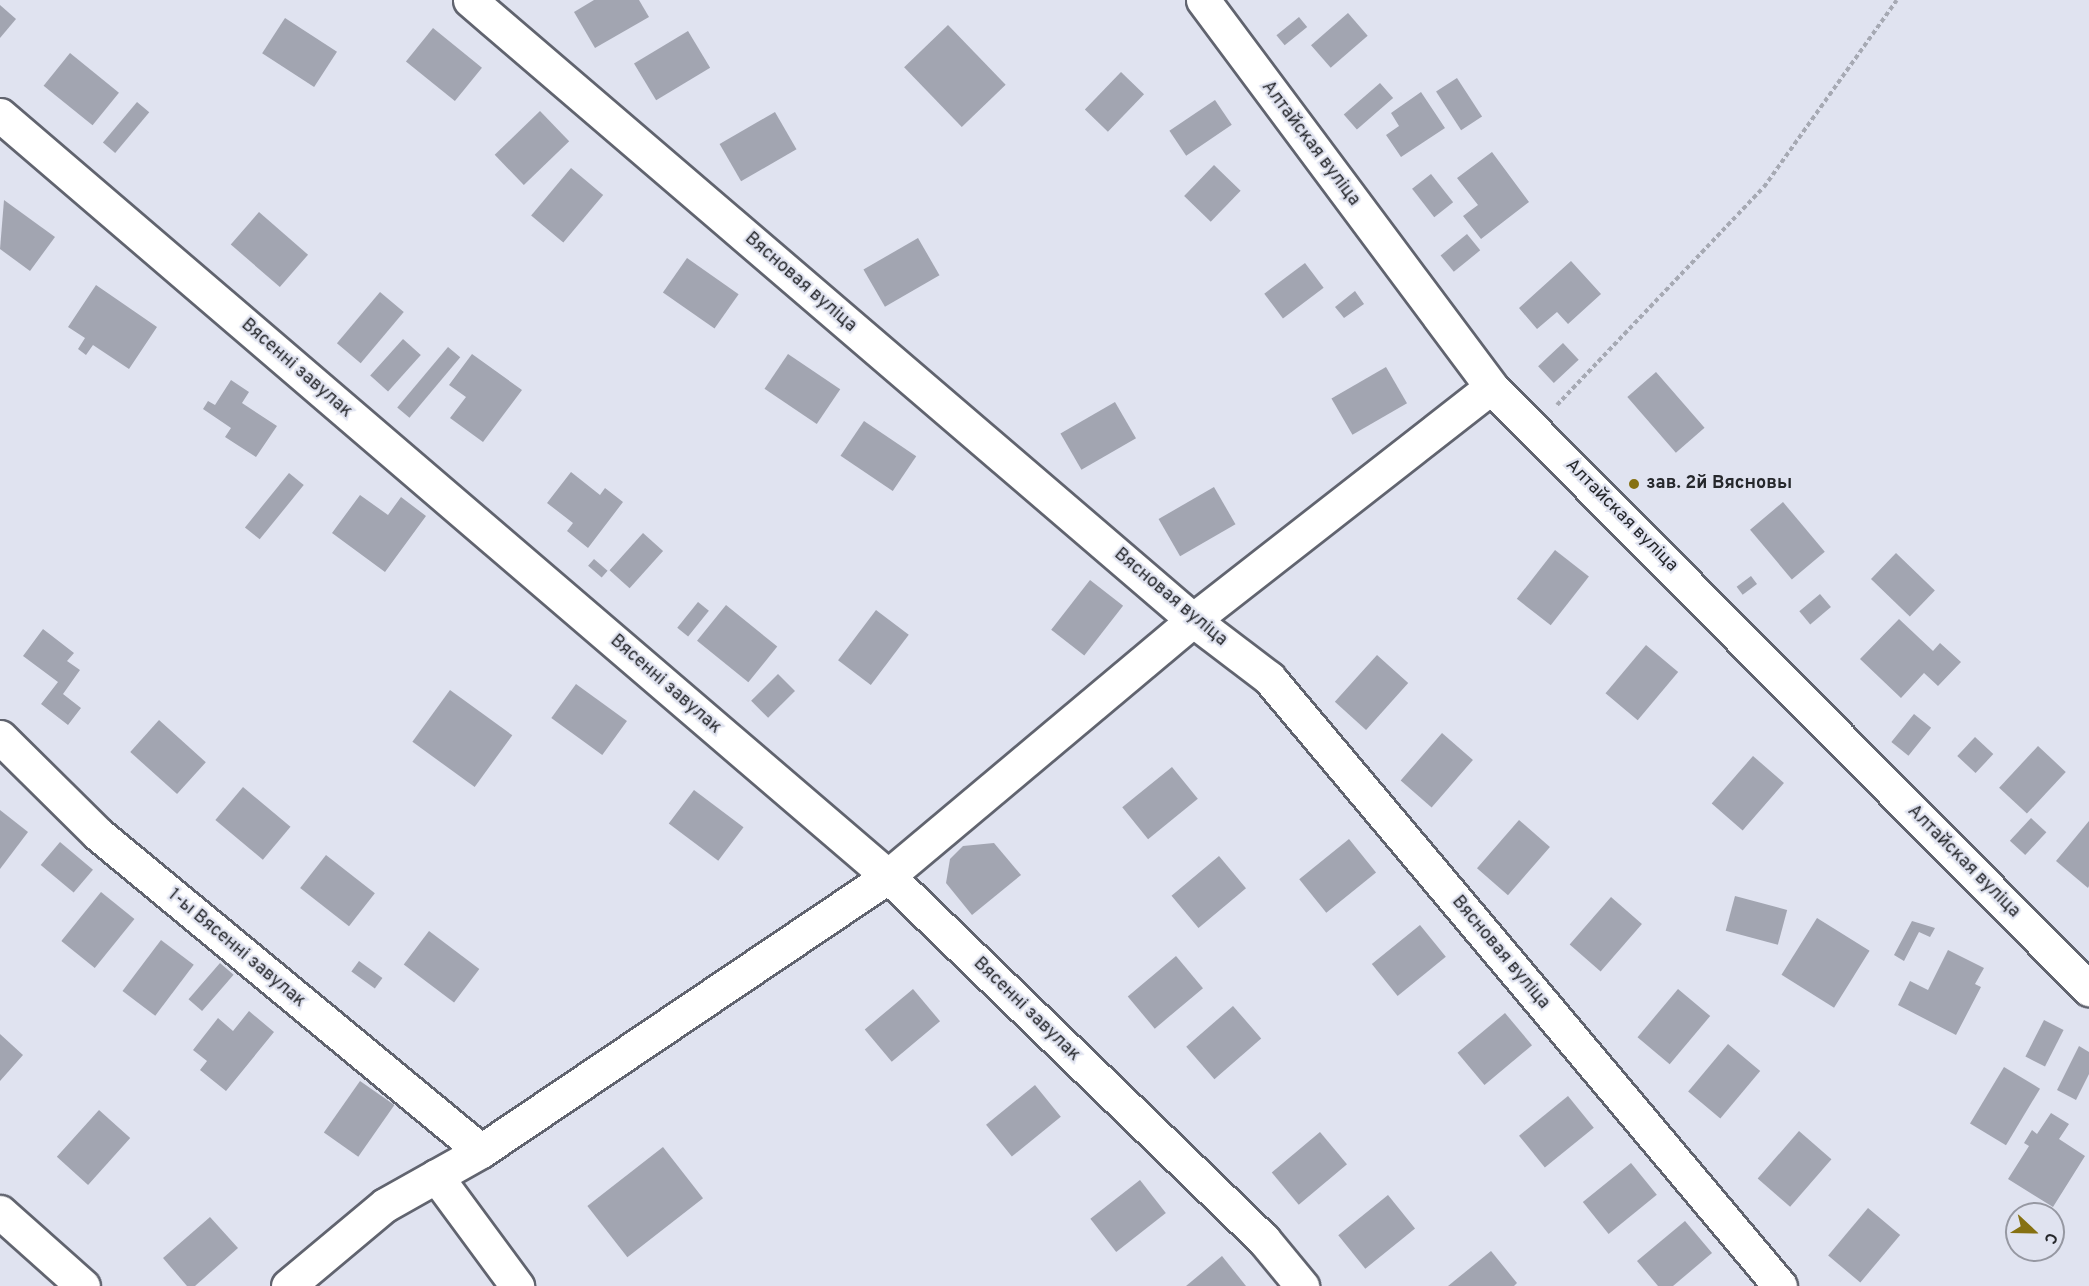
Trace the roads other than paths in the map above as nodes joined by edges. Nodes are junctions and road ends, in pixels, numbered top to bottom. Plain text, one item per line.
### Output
1 (470, 0) edge
2 (1203, 0) edge
3 (0, 115) edge
4 (1491, 387) junction
5 (1193, 620) junction
6 (0, 737) edge
7 (888, 876) junction
8 (2089, 989) edge
9 (481, 1151) junction
10 (436, 1176) junction
11 (0, 1212) edge
12 (83, 1286) edge
13 (288, 1286) edge
14 (517, 1286) edge
15 (1302, 1286) edge
16 (1780, 1286) edge

1 - 5 street, Вясновая вуліца
2 - 4 street, Алтайская вуліца
3 - 7 street, Вясенні завулак
4 - 5 street
4 - 8 street, Алтайская вуліца
5 - 7 street
5 - 16 street, Вясновая вуліца
6 - 9 street, 1-ы Вясенні завулак
7 - 9 street
7 - 15 street, Вясенні завулак
9 - 10 street
10 - 13 street
10 - 14 street
11 - 12 street

